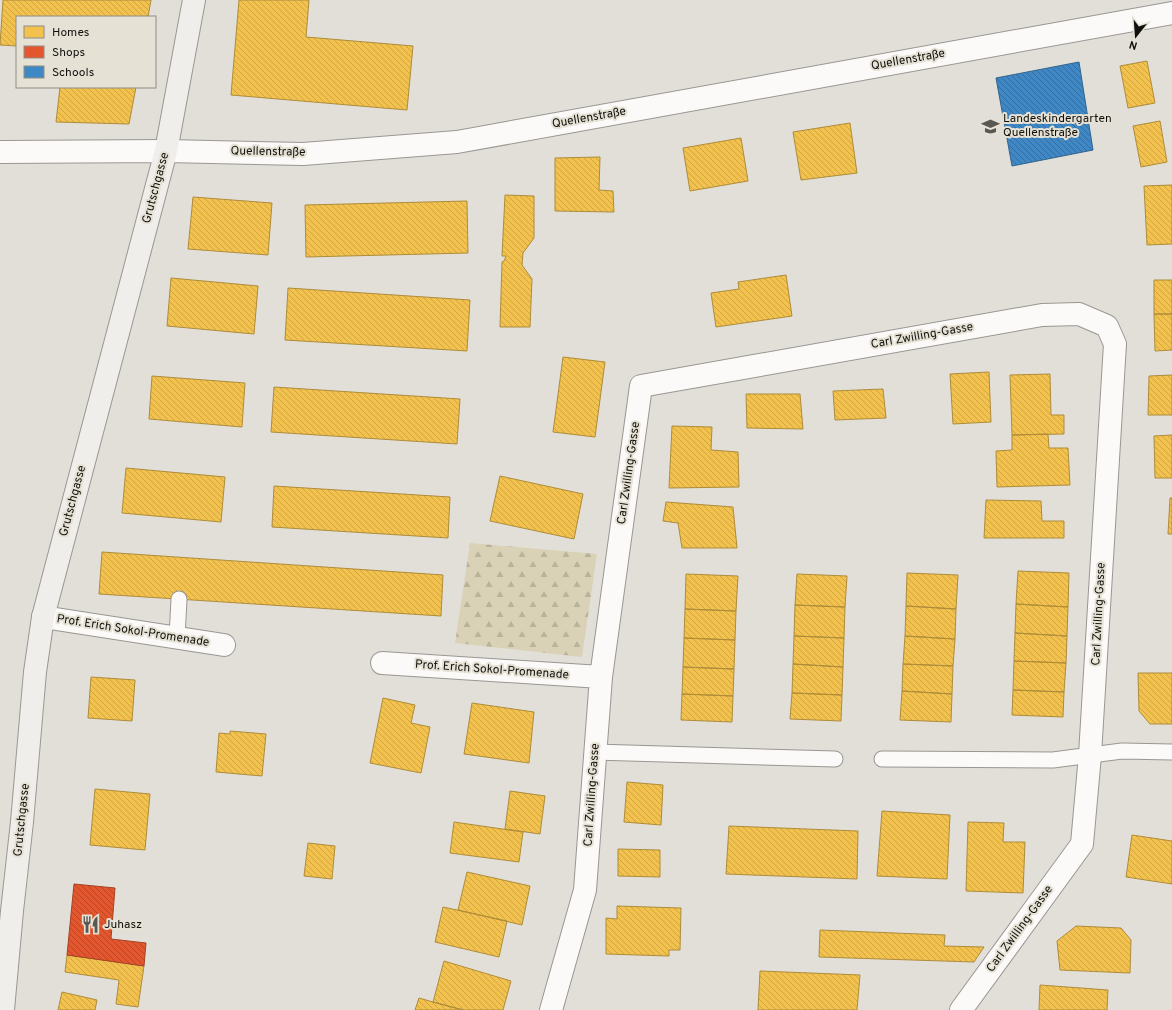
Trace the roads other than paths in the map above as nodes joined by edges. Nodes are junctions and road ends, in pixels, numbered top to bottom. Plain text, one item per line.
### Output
1 (194, 0) edge
2 (1172, 13) edge
3 (166, 151) junction
4 (0, 152) edge
5 (179, 599) dead end
6 (43, 617) junction
7 (177, 638) junction
8 (224, 645) dead end
9 (382, 663) dead end
10 (601, 677) junction
11 (594, 752) junction
12 (1172, 752) edge
13 (1090, 755) junction
14 (835, 759) dead end
15 (882, 759) dead end
16 (3, 1010) edge
17 (551, 1010) edge
18 (961, 1010) edge

1 - 3 main road, Grutschgasse
2 - 3 street, Quellenstraße
3 - 4 street, Quellenstraße
3 - 6 main road, Grutschgasse
5 - 7 lane
6 - 7 street, Prof. Erich Sokol-Promenade
6 - 16 main road, Grutschgasse
7 - 8 street, Prof. Erich Sokol-Promenade
9 - 10 street, Prof. Erich Sokol-Promenade
10 - 11 street, Carl Zwilling-Gasse
10 - 13 street, Carl Zwilling-Gasse
11 - 14 lane
11 - 17 street, Carl Zwilling-Gasse
12 - 13 lane
13 - 15 lane
13 - 18 street, Carl Zwilling-Gasse

